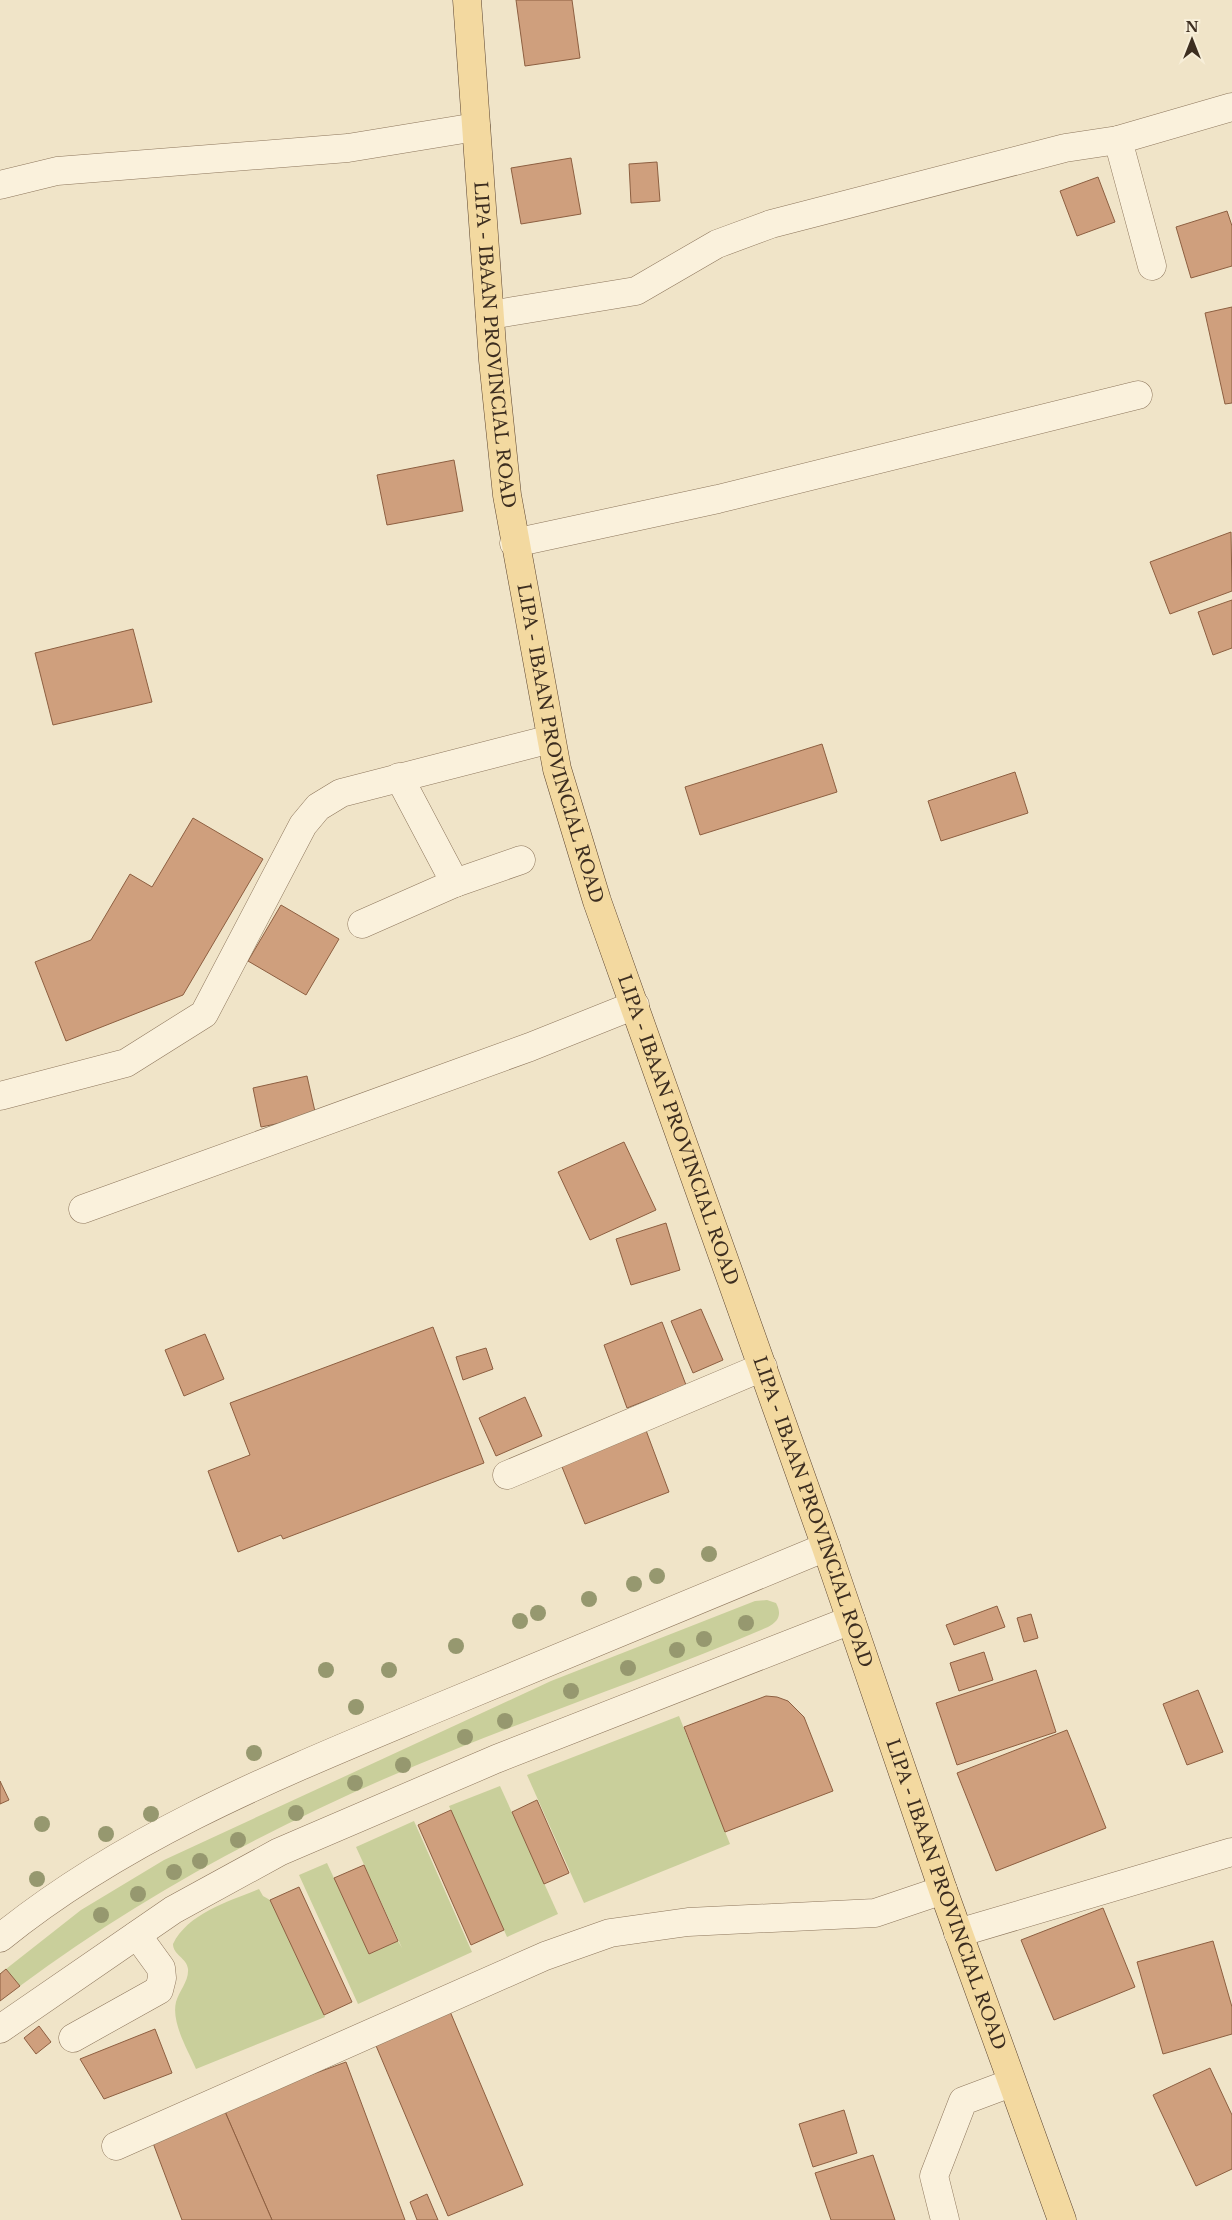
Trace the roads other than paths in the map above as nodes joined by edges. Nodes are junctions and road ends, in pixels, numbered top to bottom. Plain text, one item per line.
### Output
1 (467, 0) edge
2 (1232, 107) edge
3 (476, 126) junction
4 (1118, 140) junction
5 (0, 185) edge
6 (1152, 266) dead end
7 (490, 315) junction
8 (1138, 395) dead end
9 (514, 543) junction
10 (551, 739) junction
11 (399, 777) junction
12 (521, 860) dead end
13 (455, 883) junction
14 (362, 924) dead end
15 (635, 1005) junction
16 (0, 1096) edge
17 (83, 1209) dead end
18 (763, 1367) junction
19 (507, 1474) dead end
20 (826, 1547) junction
21 (851, 1620) junction
22 (1232, 1852) edge
23 (943, 1890) junction
24 (958, 1933) junction
25 (137, 1935) junction
26 (0, 1938) edge
27 (0, 2029) edge
28 (73, 2038) dead end
29 (1011, 2083) junction
30 (116, 2146) dead end
31 (1057, 2219) edge
32 (946, 2220) edge

1 - 3 main road, LIPA - IBAAN PROVINCIAL ROAD
2 - 4 street
3 - 5 street
3 - 7 main road, LIPA - IBAAN PROVINCIAL ROAD
4 - 6 street
4 - 7 street
7 - 9 main road, LIPA - IBAAN PROVINCIAL ROAD
8 - 9 street
9 - 10 main road, LIPA - IBAAN PROVINCIAL ROAD
10 - 11 street
10 - 15 main road, LIPA - IBAAN PROVINCIAL ROAD
11 - 13 street
11 - 16 street
12 - 13 street
13 - 14 street
15 - 17 street
15 - 18 main road, LIPA - IBAAN PROVINCIAL ROAD
18 - 19 street
18 - 20 main road, LIPA - IBAAN PROVINCIAL ROAD
20 - 21 main road, LIPA - IBAAN PROVINCIAL ROAD
20 - 26 street
21 - 23 main road, LIPA - IBAAN PROVINCIAL ROAD
21 - 25 street
22 - 24 street
23 - 24 main road, LIPA - IBAAN PROVINCIAL ROAD
23 - 30 street
24 - 29 main road, LIPA - IBAAN PROVINCIAL ROAD
25 - 27 street
25 - 28 street
29 - 31 main road, LIPA - IBAAN PROVINCIAL ROAD
29 - 32 street

